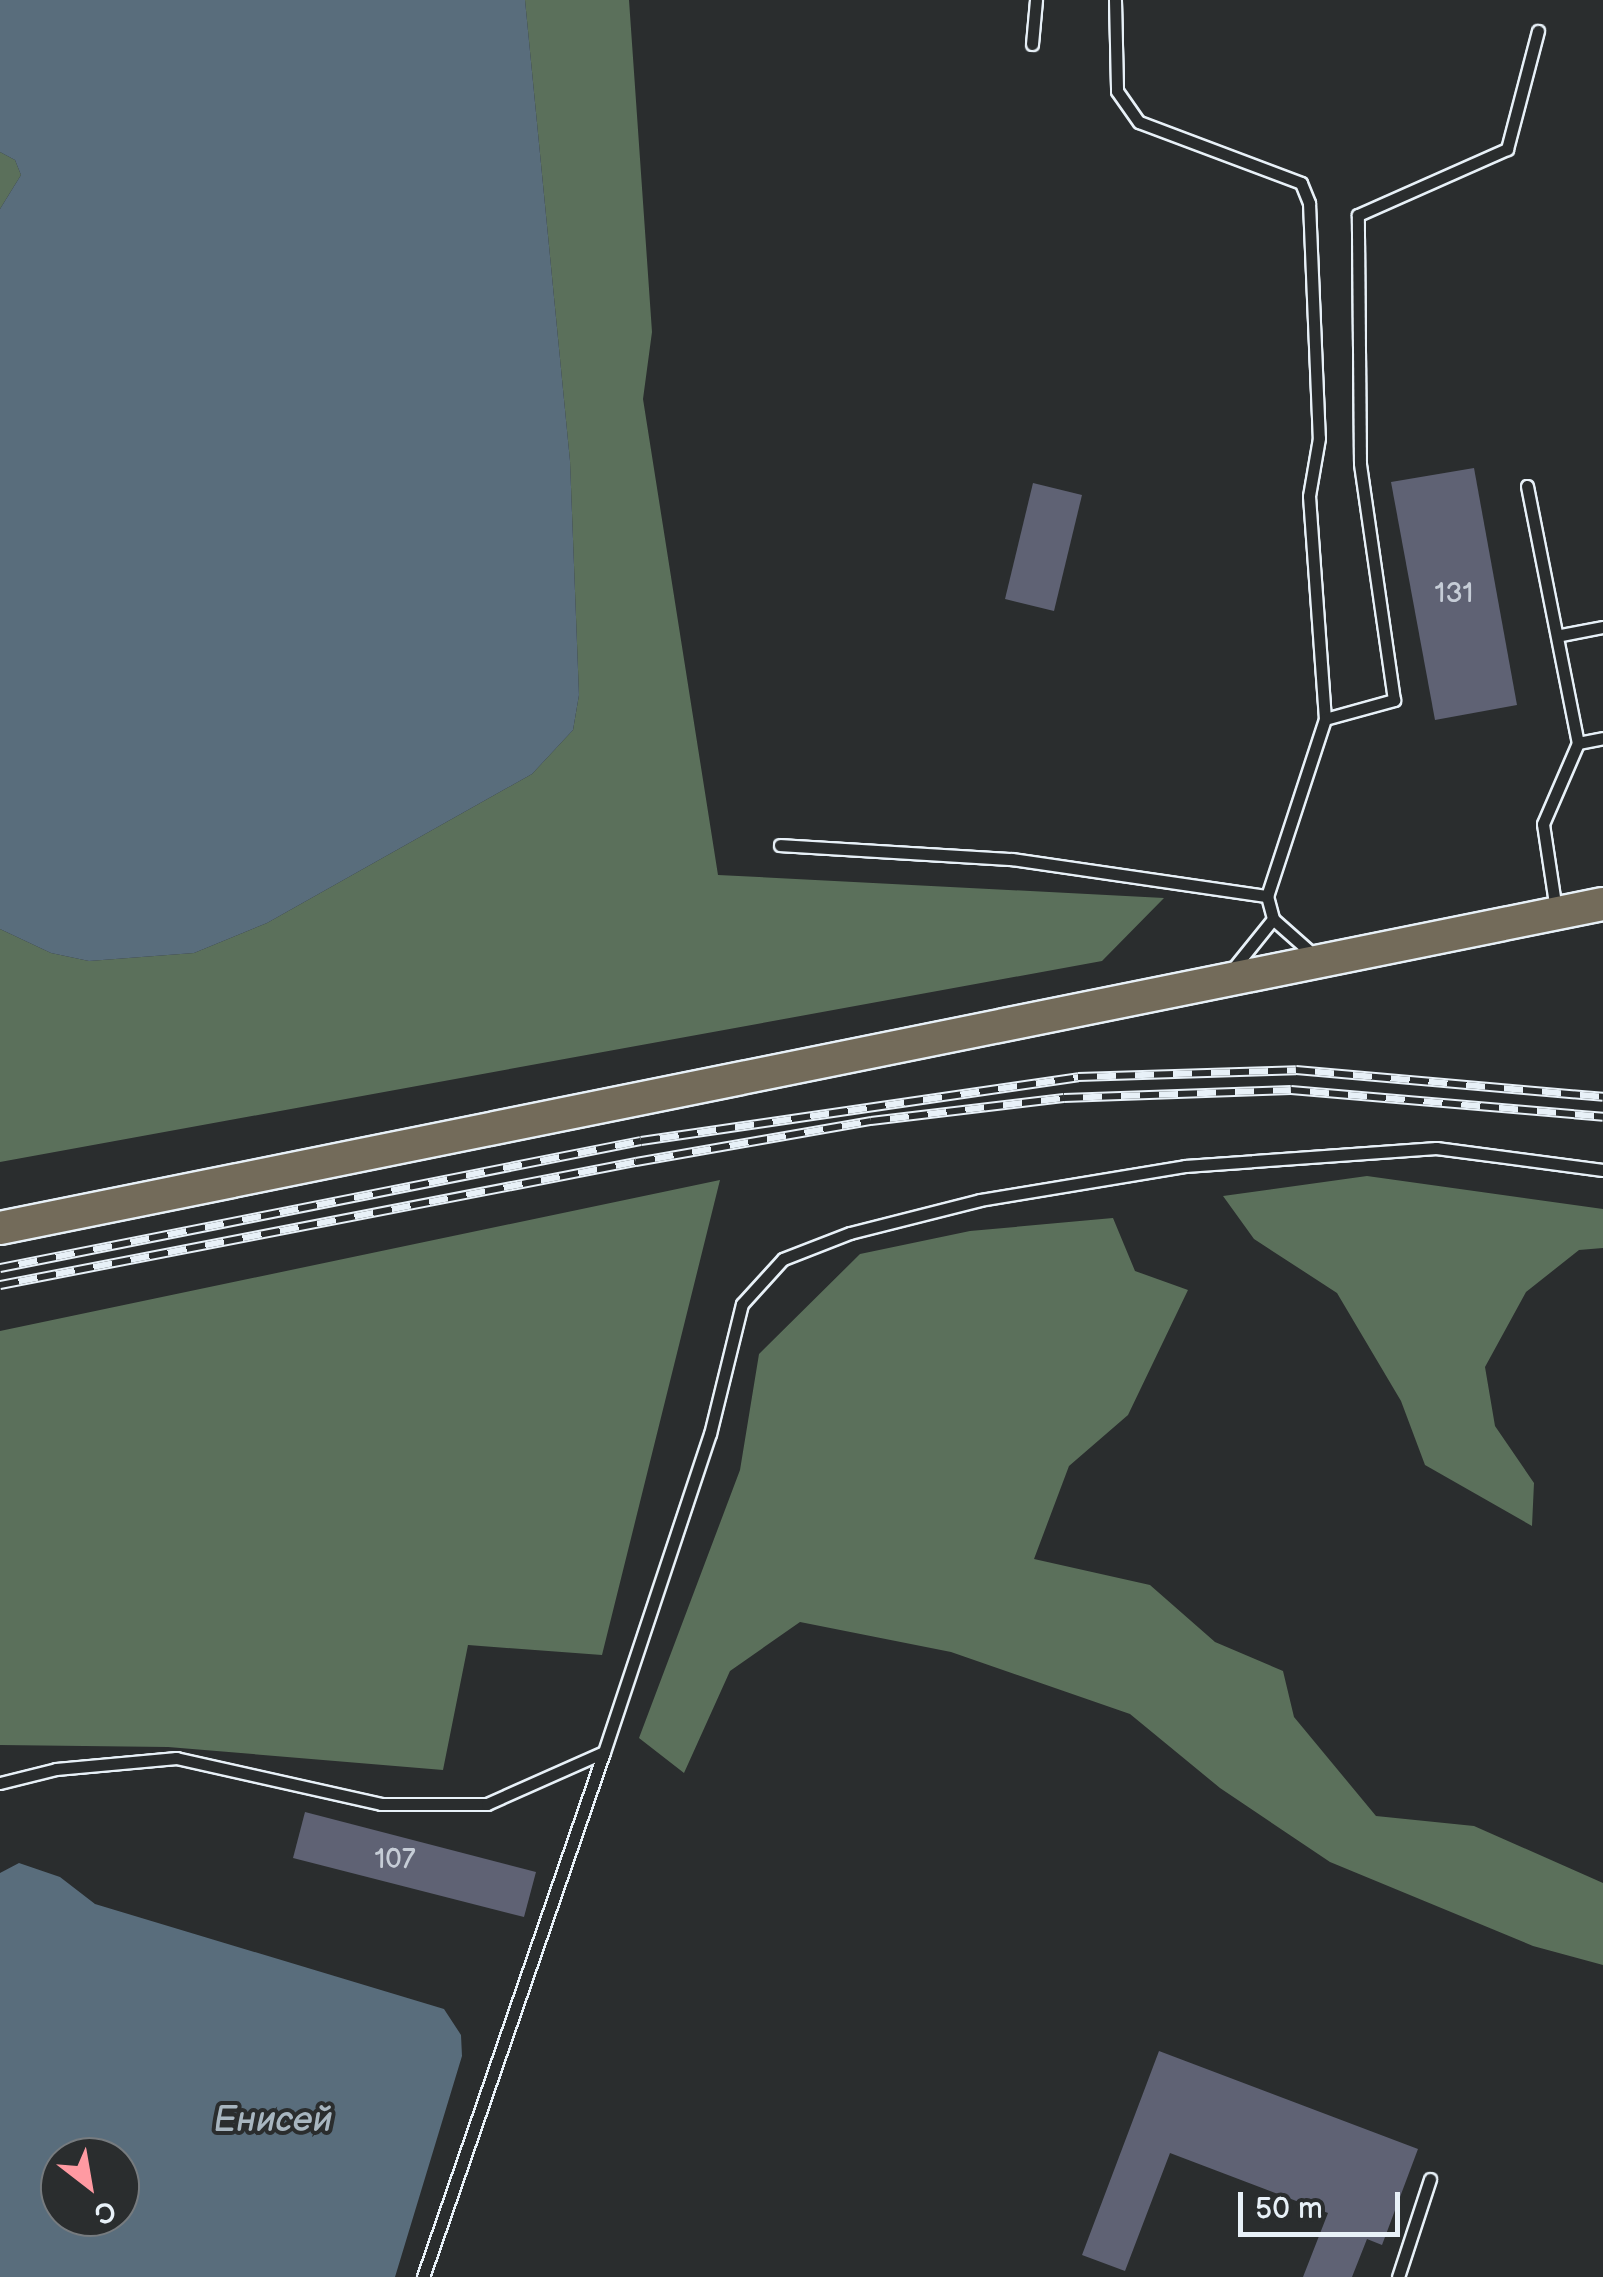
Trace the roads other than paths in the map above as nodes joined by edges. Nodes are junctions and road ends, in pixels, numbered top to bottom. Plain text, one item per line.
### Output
1 (1036, 0) edge
2 (1116, 0) edge
3 (1538, 31) dead end
4 (1032, 44) dead end
5 (1527, 486) dead end
6 (1603, 627) edge
7 (1561, 635) junction
8 (1325, 719) junction
9 (1603, 738) edge
10 (1578, 743) junction
11 (780, 845) dead end
12 (1267, 896) junction
13 (1603, 904) edge
14 (1557, 914) junction
15 (1273, 919) junction
16 (1322, 962) junction
17 (1220, 984) junction
18 (1603, 1170) edge
19 (0, 1228) edge
20 (604, 1752) junction
21 (0, 1783) edge
22 (1430, 2180) dead end
23 (423, 2277) edge
24 (1398, 2277) edge

1 - 4 lane
2 - 8 lane
3 - 8 lane
5 - 7 lane
6 - 7 lane
7 - 10 lane
8 - 12 lane
9 - 10 lane
10 - 14 lane
11 - 12 lane
12 - 15 lane
13 - 14 main road
14 - 16 main road
15 - 16 lane
15 - 17 lane
16 - 17 main road
17 - 19 main road
18 - 20 lane
20 - 21 lane
20 - 23 lane
22 - 24 lane

